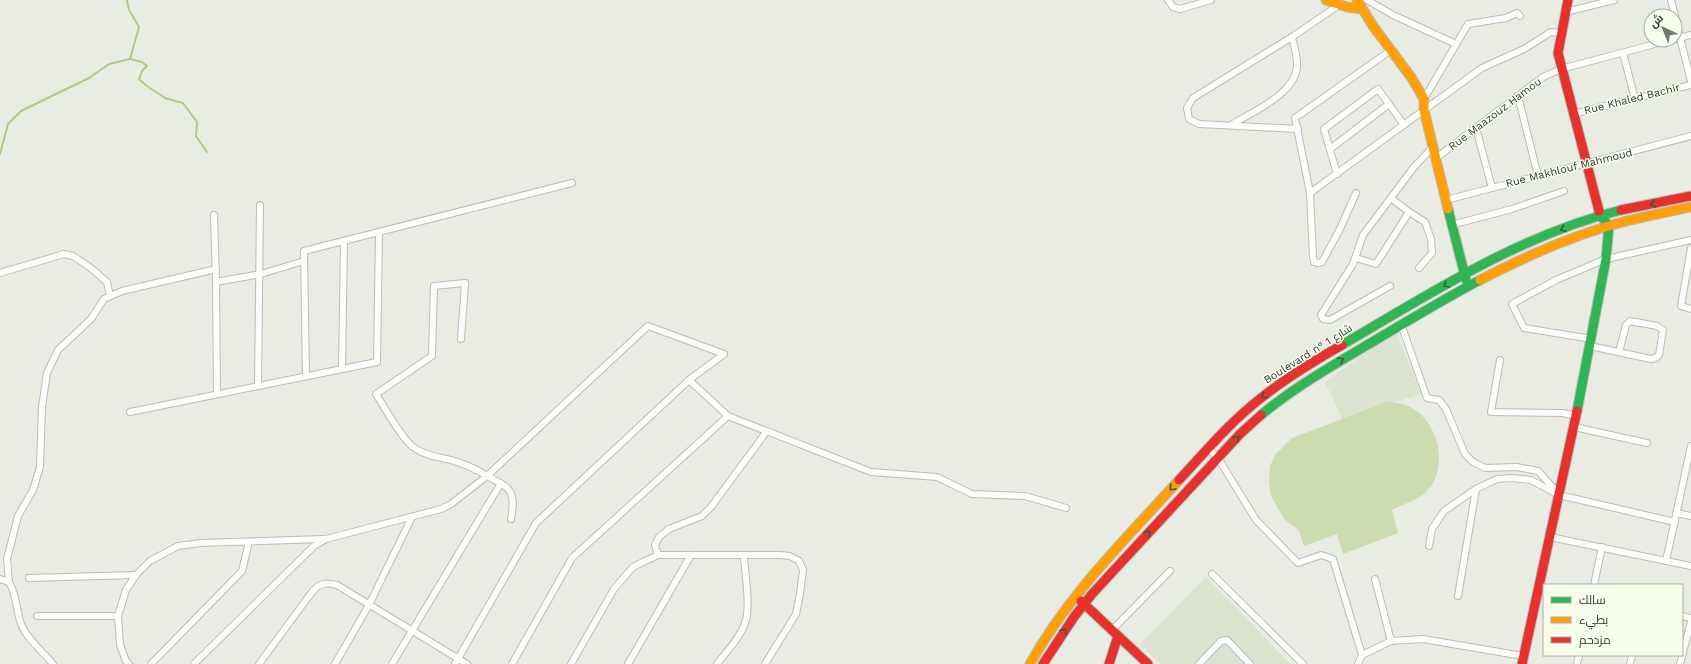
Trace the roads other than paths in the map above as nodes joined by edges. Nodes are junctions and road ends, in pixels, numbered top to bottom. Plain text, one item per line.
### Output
1 (1168, 0) edge
2 (1211, 0) edge
3 (1326, 0) edge
4 (1357, 0) edge
5 (1367, 0) edge
6 (1568, 0) edge
7 (1614, 0) edge
8 (1339, 5) junction
9 (1362, 10) junction
10 (1565, 12) junction
11 (1520, 16) dead end
12 (1561, 33) junction
13 (1292, 37) junction
14 (1456, 44) junction
15 (1643, 47) edge
16 (1680, 48) edge
17 (1391, 50) junction
18 (1623, 53) junction
19 (1561, 69) junction
20 (1691, 81) edge
21 (1691, 85) edge
22 (1518, 96) junction
23 (1635, 98) junction
24 (1424, 99) junction
25 (1389, 104) junction
26 (1424, 110) junction
27 (1573, 114) junction
28 (1231, 125) junction
29 (1404, 125) junction
30 (1476, 128) junction
31 (1298, 129) junction
32 (1691, 136) edge
33 (1433, 147) junction
34 (1330, 149) junction
35 (1436, 158) junction
36 (1586, 163) junction
37 (1337, 174) junction
38 (1538, 176) junction
39 (572, 183) dead end
40 (1492, 188) junction
41 (1564, 191) dead end
42 (1310, 193) junction
43 (1356, 193) dead end
44 (1691, 196) edge
45 (1391, 198) junction
46 (1446, 200) junction
47 (260, 205) dead end
48 (1691, 207) edge
49 (1409, 212) junction
50 (214, 215) dead end
51 (1600, 216) junction
52 (1451, 225) junction
53 (1609, 226) junction
54 (379, 232) junction
55 (1691, 240) edge
56 (344, 241) junction
57 (1691, 248) edge
58 (1356, 258) junction
59 (1606, 259) junction
60 (304, 261) junction
61 (1419, 268) dead end
62 (216, 269) junction
63 (0, 273) edge
64 (261, 274) junction
65 (1464, 275) junction
66 (216, 282) junction
67 (1390, 286) dead end
68 (1469, 287) junction
69 (110, 296) junction
70 (1691, 309) edge
71 (1402, 324) junction
72 (461, 339) dead end
73 (1591, 343) junction
74 (1619, 352) junction
75 (1500, 360) dead end
76 (342, 369) junction
77 (306, 376) junction
78 (689, 380) junction
79 (258, 386) junction
80 (216, 394) junction
81 (130, 412) dead end
82 (728, 416) junction
83 (1576, 416) junction
84 (1574, 427) junction
85 (767, 431) junction
86 (1647, 443) dead end
87 (1691, 446) edge
88 (1208, 448) junction
89 (1218, 458) junction
90 (488, 476) junction
91 (501, 483) junction
92 (1476, 489) junction
93 (1559, 495) junction
94 (1066, 508) dead end
95 (1676, 513) junction
96 (1691, 516) edge
97 (412, 517) junction
98 (511, 519) dead end
99 (1675, 522) junction
100 (1550, 537) junction
101 (326, 539) junction
102 (249, 542) junction
103 (1429, 546) dead end
104 (1602, 547) junction
105 (658, 555) junction
106 (691, 555) junction
107 (744, 556) junction
108 (1666, 561) junction
109 (1691, 566) edge
110 (1170, 571) dead end
111 (1212, 574) dead end
112 (136, 575) junction
113 (29, 578) dead end
114 (0, 579) edge
115 (1374, 580) dead end
116 (9, 582) junction
117 (1594, 584) edge
118 (1542, 585) edge
119 (1076, 596) junction
120 (1458, 596) dead end
121 (1084, 604) junction
122 (369, 605) junction
123 (37, 616) dead end
124 (118, 616) junction
125 (1691, 622) edge
126 (411, 631) junction
127 (1115, 633) junction
128 (1391, 641) junction
129 (1683, 653) edge
130 (1362, 655) junction
131 (1138, 660) edge
132 (1522, 660) edge
133 (457, 661) edge
134 (53, 664) edge
135 (129, 664) edge
136 (151, 664) edge
137 (194, 664) edge
138 (259, 664) edge
139 (335, 664) edge
140 (392, 664) edge
141 (467, 664) edge
142 (512, 664) edge
143 (571, 664) edge
144 (628, 664) edge
145 (718, 664) edge
146 (765, 664) edge
147 (1030, 664) edge
148 (1042, 664) edge
149 (1109, 664) edge
150 (1148, 664) edge
151 (1199, 664) edge
152 (1250, 664) edge
153 (1303, 664) edge
154 (1358, 664) edge

1 - 2 street
3 - 8 main road
4 - 9 main road
5 - 14 street
6 - 10 main road
7 - 10 street
8 - 9 main road
8 - 13 street
9 - 17 main road
10 - 12 main road
11 - 14 street
12 - 19 main road
12 - 26 street
13 - 28 street
13 - 28 street
14 - 24 street
15 - 18 street, Rue Maazouz Hamou
16 - 20 street
17 - 24 main road
17 - 31 street
18 - 19 street, Rue Maazouz Hamou
18 - 23 street
19 - 22 street, Rue Maazouz Hamou
19 - 27 main road
21 - 23 street, Rue Khaled Bachir
22 - 30 street, Rue Maazouz Hamou
22 - 38 street
23 - 27 street, Rue Khaled Bachir
24 - 26 main road
25 - 29 street
25 - 34 street
25 - 34 street
26 - 29 street
26 - 33 main road
27 - 36 main road
28 - 31 street
29 - 37 street
30 - 35 street, Rue Maazouz Hamou
30 - 40 street
31 - 42 street
32 - 36 street, Rue Makhlouf Mahmoud
33 - 35 main road
33 - 45 street
34 - 37 street
35 - 46 main road
36 - 38 street, Rue Makhlouf Mahmoud
36 - 51 main road
37 - 42 street
38 - 40 street, Rue Makhlouf Mahmoud
39 - 54 street
40 - 46 street, Rue Makhlouf Mahmoud
41 - 52 street
42 - 43 street
44 -> 51 main road, Boulevard n° شارع 1
45 - 49 street
45 - 58 street
46 - 52 main road
47 - 64 street
48 - 53 main road, Boulevard n° شارع 1
49 - 58 street
49 - 61 street
50 - 62 street
51 - 53 main road
51 -> 65 main road, Boulevard n° شارع 1
52 - 65 main road
53 - 59 main road
53 - 68 main road, Boulevard n° شارع 1
54 - 56 street
54 - 76 street
55 - 59 street
56 - 60 street
56 - 76 street
57 - 70 street
58 - 67 street
59 - 73 main road
59 - 73 street
60 - 64 street
60 - 77 street
62 - 66 street
62 - 69 street
63 - 69 street
64 - 66 street
64 - 79 street
65 - 68 main road
65 -> 88 main road, Boulevard n° شارع 1
66 - 80 street
68 - 71 main road, Boulevard n° شارع 1
69 - 116 street
89 -> 71 main road, Boulevard n° شارع 1
71 - 93 street
72 - 90 street
73 - 74 street
73 - 83 main road
74 - 74 street
75 - 83 street
76 - 77 street
77 - 79 street
78 - 82 street
78 - 90 street
78 - 133 street
79 - 80 street
80 - 81 street
82 - 85 street
82 - 142 street
83 - 84 main road
84 - 86 street
84 - 93 main road
85 - 94 street
85 - 105 street
87 - 95 street
88 - 89 street
88 -> 119 main road, Boulevard n° شارع 1
121 -> 89 main road, Boulevard n° شارع 1
89 - 130 street
90 - 91 street
90 - 97 street
91 - 98 street
91 - 126 street
92 - 93 street
92 - 103 street
92 - 120 street
93 - 99 street
93 - 100 main road
95 - 96 street
95 - 99 street
97 - 101 street
97 - 122 street
99 - 108 street
100 - 104 street
100 - 118 main road
101 - 102 street
101 - 137 street
102 - 112 street
102 - 136 street
104 - 108 street
104 - 117 street
105 - 106 street
105 - 143 street
106 - 107 street
106 - 144 street
107 - 145 street
107 - 146 street
108 - 109 street
110 - 127 street
111 - 153 street
112 - 113 street
112 - 124 street
114 - 116 street
115 - 128 street
116 - 134 street
118 - 132 main road
119 - 121 main road
119 - 147 main road, Boulevard n° شارع 1
121 - 127 main road
148 -> 121 main road, Boulevard n° شارع 1
122 - 126 street
122 - 138 street
122 - 139 street
123 - 124 street
124 - 135 street
125 - 129 street
126 - 133 street
126 - 140 street
127 - 131 main road
127 - 149 main road
128 - 130 street
128 - 132 street
130 - 154 street
131 - 150 main road
133 - 141 street
151 - 152 street

